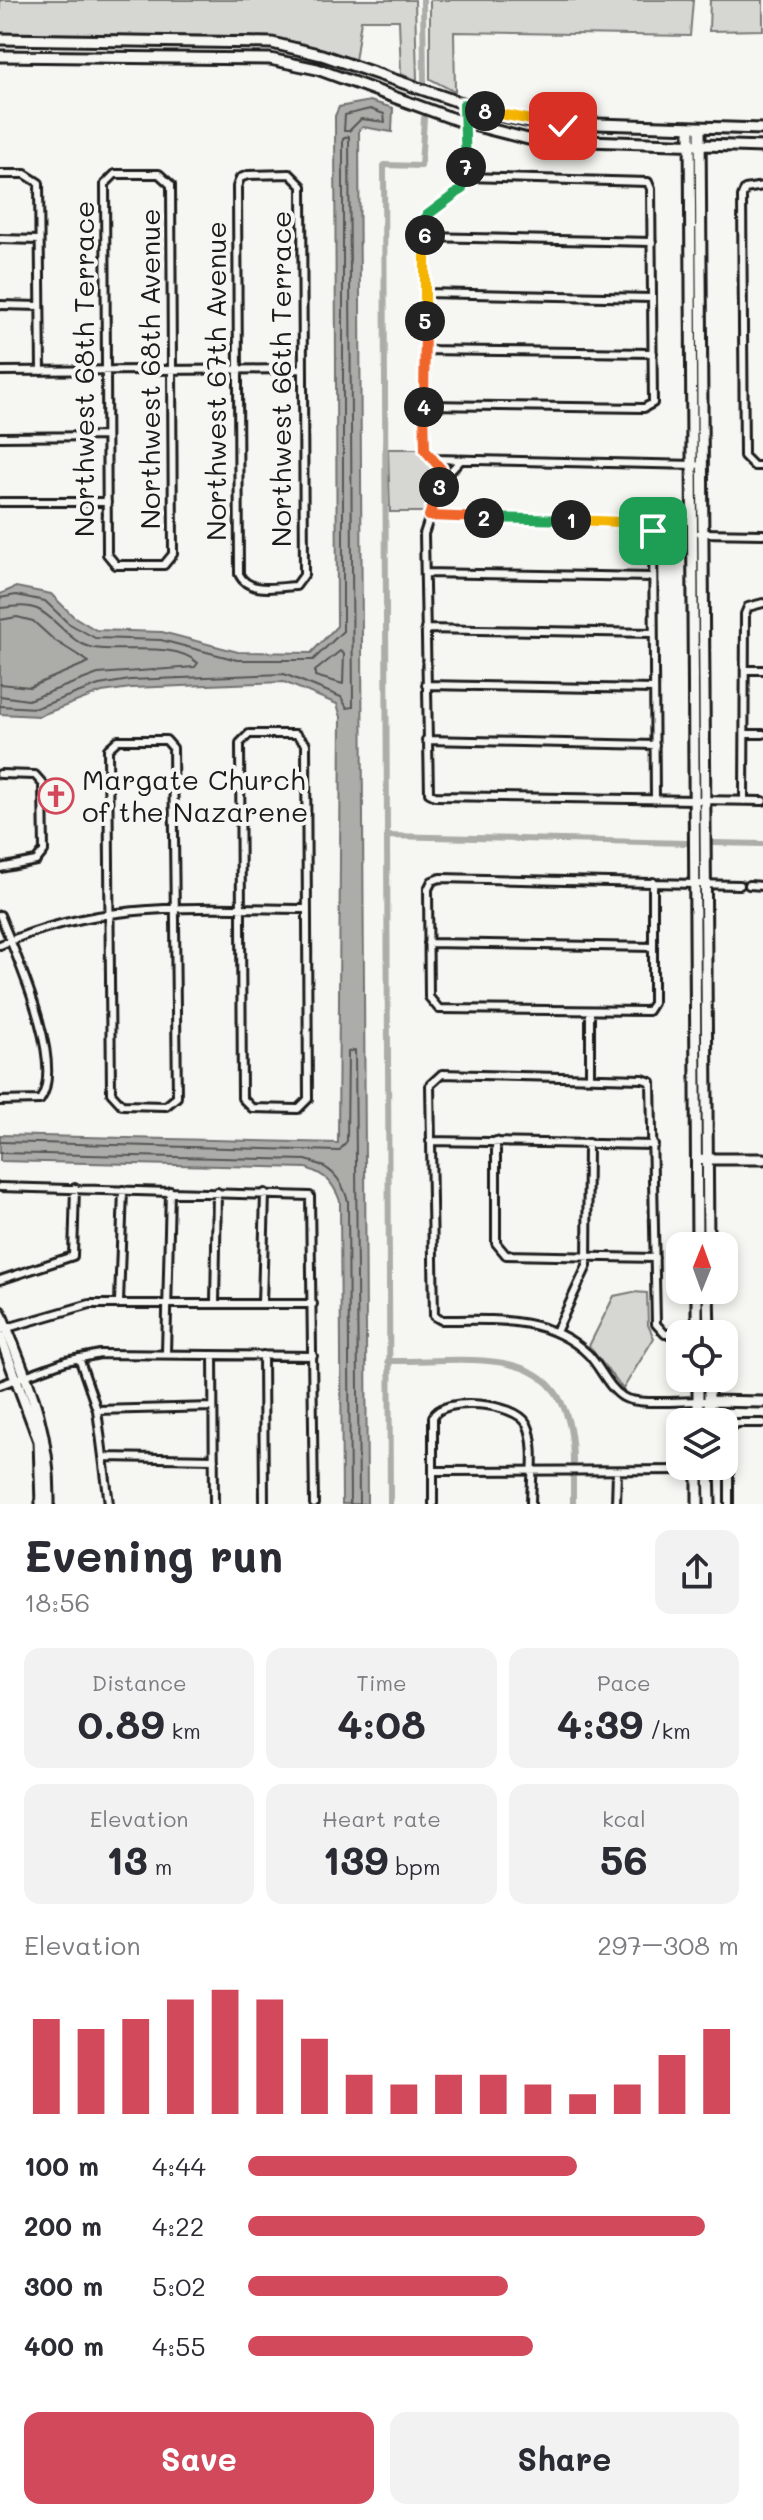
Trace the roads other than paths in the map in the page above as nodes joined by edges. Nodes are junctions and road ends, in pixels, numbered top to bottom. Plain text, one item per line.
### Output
1 (0, 39) edge
2 (0, 56) edge
3 (464, 104) junction
4 (465, 123) junction
5 (695, 128) junction
6 (763, 129) edge
7 (695, 145) junction
8 (763, 147) edge
9 (0, 174) edge
10 (467, 177) junction
11 (108, 178) joint
12 (240, 178) joint
13 (763, 186) edge
14 (425, 237) junction
15 (0, 239) edge
16 (39, 240) junction
17 (652, 242) junction
18 (425, 293) junction
19 (652, 298) junction
20 (0, 305) edge
21 (40, 306) junction
22 (424, 350) junction
23 (653, 353) junction
24 (303, 369) junction
25 (106, 370) junction
26 (238, 370) junction
27 (0, 371) edge
28 (41, 371) junction
29 (172, 371) junction
30 (424, 405) junction
31 (106, 436) junction
32 (0, 437) edge
33 (435, 459) junction
34 (461, 460) junction
35 (698, 465) junction
36 (763, 466) edge
37 (442, 480) junction
38 (0, 502) edge
39 (107, 502) junction
40 (429, 516) junction
41 (698, 533) junction
42 (763, 534) edge
43 (109, 561) joint
44 (425, 573) junction
45 (653, 577) junction
46 (243, 583) joint
47 (763, 603) edge
48 (425, 629) junction
49 (653, 633) junction
50 (746, 670) junction
51 (763, 670) edge
52 (426, 685) junction
53 (654, 689) junction
54 (745, 734) junction
55 (763, 734) edge
56 (426, 740) junction
57 (655, 745) junction
58 (0, 774) edge
59 (655, 800) junction
60 (700, 800) junction
61 (744, 801) junction
62 (763, 801) edge
63 (0, 868) edge
64 (653, 882) junction
65 (700, 883) junction
66 (740, 885) dead end
67 (749, 885) dead end
68 (763, 886) edge
69 (241, 908) junction
70 (175, 909) junction
71 (307, 909) junction
72 (110, 911) junction
73 (0, 915) edge
74 (10, 941) junction
75 (428, 943) junction
76 (0, 945) edge
77 (653, 947) junction
78 (590, 1012) junction
79 (590, 1077) junction
80 (0, 1101) edge
81 (430, 1141) junction
82 (496, 1141) junction
83 (588, 1143) junction
84 (654, 1145) junction
85 (763, 1159) edge
86 (707, 1160) junction
87 (696, 1162) junction
88 (763, 1165) edge
89 (0, 1187) edge
90 (75, 1188) junction
91 (123, 1190) junction
92 (170, 1191) junction
93 (217, 1192) junction
94 (265, 1193) junction
95 (697, 1232) edge
96 (708, 1232) edge
97 (588, 1257) junction
98 (655, 1258) junction
99 (0, 1280) edge
100 (119, 1302) junction
101 (167, 1303) junction
102 (215, 1303) junction
103 (262, 1304) junction
104 (313, 1304) junction
105 (0, 1312) edge
106 (2, 1331) edge
107 (556, 1332) junction
108 (666, 1334) edge
109 (166, 1353) junction
110 (213, 1355) junction
111 (263, 1355) junction
112 (313, 1356) junction
113 (79, 1358) junction
114 (20, 1376) junction
115 (0, 1385) edge
116 (698, 1392) edge
117 (709, 1392) edge
118 (698, 1401) junction
119 (709, 1401) junction
120 (763, 1402) edge
121 (213, 1407) junction
122 (698, 1408) edge
123 (709, 1408) edge
124 (97, 1410) junction
125 (763, 1423) edge
126 (105, 1457) junction
127 (214, 1459) junction
128 (666, 1469) edge
129 (433, 1471) junction
130 (531, 1471) junction
131 (617, 1471) junction
132 (698, 1480) edge
133 (709, 1480) edge
134 (41, 1504) edge
135 (49, 1504) edge
136 (108, 1504) edge
137 (214, 1504) edge
138 (264, 1504) edge
139 (314, 1504) edge
140 (433, 1504) edge
141 (531, 1504) edge
142 (616, 1504) edge
143 (698, 1504) edge
144 (710, 1504) edge
145 (729, 1504) edge

1 - 3 street
2 - 4 street
3 - 4 street
3 - 5 street
4 - 7 street
4 - 10 street
5 - 6 street
5 - 7 street
7 - 8 street
7 - 35 street
9 - 16 street
10 - 14 street
10 - 17 street
11 - 25 street, Northwest 68th Terrace
11 - 29 street, Northwest 68th Avenue
12 - 24 street, Northwest 66th Terrace
12 - 26 street, Northwest 67th Avenue
13 - 36 street
14 - 17 street
14 - 18 street
15 - 16 street
16 - 21 street
17 - 19 street
18 - 19 street
18 - 22 street
19 - 23 street
20 - 21 street
21 - 28 street
22 - 23 street
22 - 30 street
23 - 30 street
24 - 26 street
24 - 46 street, Northwest 66th Terrace
25 - 28 street
25 - 29 street
25 - 31 street, Northwest 68th Terrace
26 - 29 street
26 - 46 street, Northwest 67th Avenue
27 - 28 street
29 - 43 street, Northwest 68th Avenue
30 - 33 street
31 - 32 street
31 - 39 street, Northwest 68th Terrace
33 - 34 street
33 - 37 street
34 - 35 street
34 - 37 street
35 - 41 street
37 - 40 street
38 - 39 street
39 - 43 street, Northwest 68th Terrace
40 - 44 street
40 - 45 street
41 - 42 street
41 - 60 street
44 - 45 street
44 - 48 street
45 - 49 street
47 - 50 street
48 - 49 street
48 - 52 street
49 - 53 street
50 - 51 street
50 - 54 street
52 - 53 street
52 - 56 street
53 - 57 street
54 - 55 street
54 - 61 street
56 - 57 street
56 - 59 street
57 - 59 street
58 - 63 street
59 - 60 street
60 - 61 street
60 - 65 street
61 - 62 street
64 - 65 street
64 - 75 street
64 - 77 street
65 - 66 street
65 - 86 street
65 - 87 street
67 - 68 street
69 - 70 street
69 - 71 street
69 - 71 street
69 - 71 street
70 - 72 street
70 - 72 street
70 - 72 street
72 - 74 street
73 - 74 street
74 - 76 street
74 - 80 street
75 - 77 street
75 - 78 street
77 - 78 street
78 - 79 street
79 - 81 street
79 - 84 street
81 - 82 street
81 - 107 street
82 - 83 street
82 - 97 street
83 - 84 street
83 - 97 street
84 - 98 street
85 - 86 street
86 - 87 street
86 - 88 street
86 - 96 street
87 - 95 street
89 - 90 street
90 - 91 street
90 - 99 street
91 - 92 street
91 - 100 street
92 - 93 street
92 - 101 street
93 - 94 street
93 - 102 street
94 - 103 street
94 - 104 street
97 - 98 street
97 - 107 street
98 - 108 street
100 - 101 street
100 - 106 street
101 - 102 street
101 - 109 street
102 - 103 street
103 - 104 street
104 - 112 street
105 - 106 street
106 - 114 street
107 - 118 street
109 - 110 street
109 - 113 street
110 - 111 street
110 - 121 street
111 - 112 street
111 - 138 street
112 - 139 street
113 - 114 street
113 - 124 street
114 - 115 street
114 - 134 street
114 - 135 street
116 - 118 street
117 - 119 street
118 - 119 street
118 - 122 street
119 - 120 street
119 - 123 street
121 - 124 street
121 - 127 street
124 - 126 street
125 - 145 street
126 - 127 street
126 - 136 street
127 - 137 street
128 - 131 street
129 - 130 street
129 - 130 street
129 - 140 street
130 - 131 street
130 - 141 street
131 - 142 street
132 - 143 street
133 - 144 street

